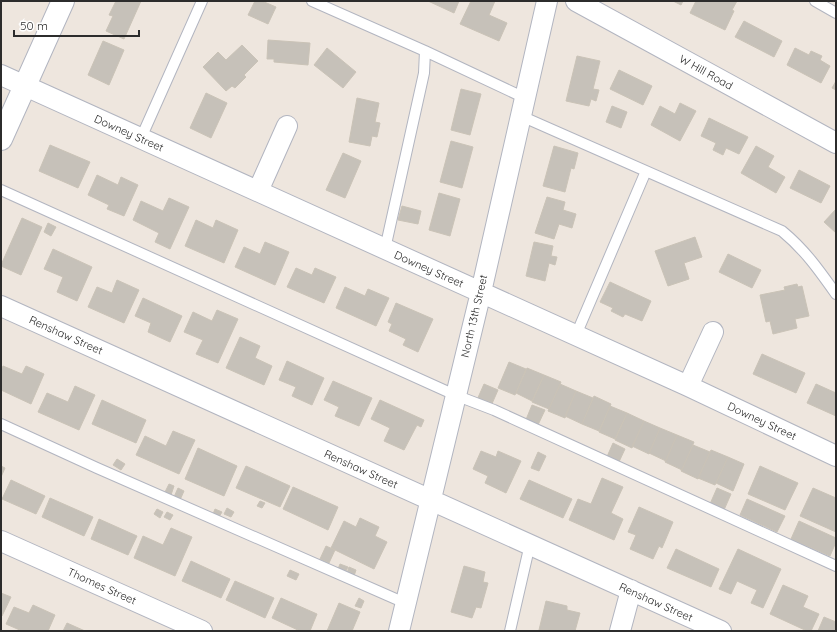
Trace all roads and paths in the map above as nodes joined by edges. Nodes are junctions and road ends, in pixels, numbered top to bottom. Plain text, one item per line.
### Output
1 (63, 1) edge
2 (202, 1) edge
3 (312, 1) edge
4 (547, 1) edge
5 (576, 1) edge
6 (814, 1) edge
7 (836, 13) edge
8 (425, 51) junction
9 (1, 75) edge
10 (25, 85) junction
11 (523, 107) junction
12 (288, 126) dead end
13 (141, 138) junction
14 (1, 139) edge
15 (836, 143) edge
16 (646, 171) junction
17 (1, 190) edge
18 (258, 191) junction
19 (386, 249) junction
20 (481, 292) junction
21 (836, 294) edge
22 (1, 306) edge
23 (713, 332) dead end
24 (576, 335) junction
25 (688, 386) junction
26 (456, 395) junction
27 (1, 424) edge
28 (836, 456) edge
29 (430, 500) junction
30 (1, 541) edge
31 (530, 544) junction
32 (836, 566) edge
33 (631, 590) junction
34 (405, 603) junction
35 (202, 631) edge
36 (399, 631) edge
37 (510, 631) edge
38 (620, 631) edge
39 (721, 631) edge

1 - 10 street
2 - 13 lane
3 - 8 lane
4 - 11 street, North 13th Street
5 - 15 street, W Hill Road
6 - 7 lane
8 - 11 lane
8 - 19 lane
9 - 10 street, Downey Street
10 - 13 street, Downey Street
10 - 14 street
11 - 16 lane
11 - 20 street, North 13th Street
12 - 18 street
13 - 18 street, Downey Street
16 - 21 lane
16 - 24 lane
17 - 26 lane
18 - 19 street, Downey Street
19 - 20 street, Downey Street
20 - 24 street, Downey Street
20 - 26 street, North 13th Street
22 - 29 street, Renshaw Street
23 - 25 street
24 - 25 street, Downey Street
25 - 28 street, Downey Street
26 - 29 street, North 13th Street
26 - 32 lane
27 - 34 lane
29 - 31 street, Renshaw Street
29 - 34 street, North 13th Street
30 - 35 street, Thomes Street
31 - 33 street, Renshaw Street
31 - 37 lane
33 - 38 street
33 - 39 street, Renshaw Street
34 - 36 street, North 13th Street

